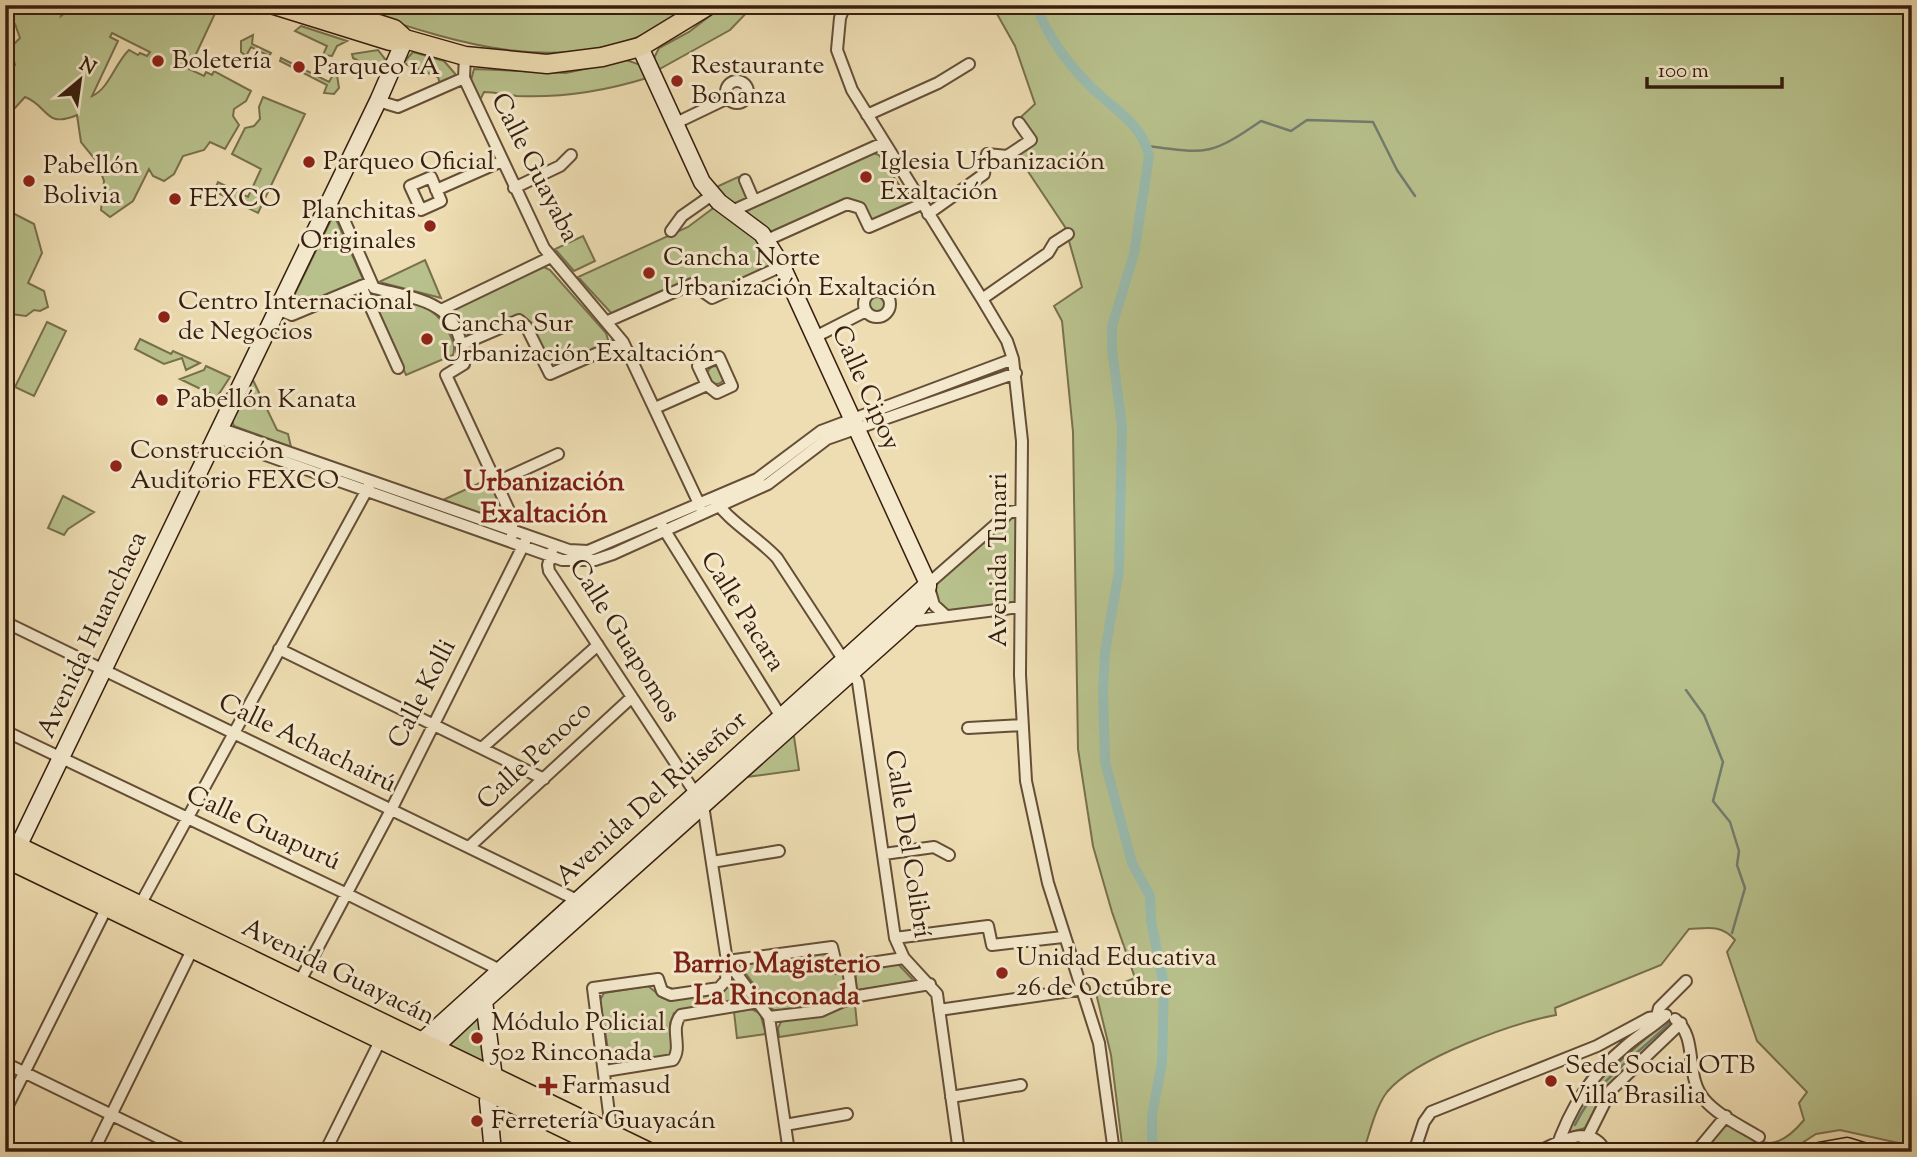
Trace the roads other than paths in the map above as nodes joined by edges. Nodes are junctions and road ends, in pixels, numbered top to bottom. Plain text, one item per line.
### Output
1 (274, 5) edge
2 (319, 5) edge
3 (709, 5) edge
4 (845, 5) edge
5 (405, 39) junction
6 (640, 47) junction
7 (465, 56) junction
8 (970, 64) dead end
9 (464, 78) junction
10 (728, 98) dead end
11 (378, 101) junction
12 (866, 115) junction
13 (676, 123) junction
14 (1019, 123) dead end
15 (883, 143) junction
16 (571, 155) dead end
17 (502, 161) junction
18 (744, 180) dead end
19 (514, 188) junction
20 (436, 190) dead end
21 (712, 195) junction
22 (754, 201) junction
23 (328, 204) junction
24 (925, 209) junction
25 (732, 211) junction
26 (671, 231) dead end
27 (1068, 234) dead end
28 (767, 240) junction
29 (551, 257) junction
30 (782, 266) junction
31 (366, 284) junction
32 (982, 299) junction
33 (277, 309) junction
34 (443, 309) junction
35 (866, 311) dead end
36 (608, 321) junction
37 (815, 337) junction
38 (624, 342) junction
39 (463, 344) junction
40 (1013, 359) junction
41 (398, 368) dead end
42 (1016, 373) junction
43 (706, 385) dead end
44 (655, 408) junction
45 (855, 423) junction
46 (217, 432) junction
47 (558, 454) dead end
48 (497, 482) junction
49 (369, 485) junction
50 (716, 501) junction
51 (701, 508) junction
52 (1021, 510) junction
53 (662, 525) junction
54 (512, 536) junction
55 (526, 541) junction
56 (552, 550) junction
57 (928, 584) junction
58 (1020, 607) junction
59 (946, 616) junction
60 (909, 621) junction
61 (5, 622) edge
62 (598, 645) junction
63 (279, 649) junction
64 (849, 664) junction
65 (103, 669) junction
66 (632, 697) junction
67 (434, 723) junction
68 (784, 723) junction
69 (1022, 726) junction
70 (968, 728) dead end
71 (5, 732) edge
72 (232, 732) junction
73 (483, 747) junction
74 (62, 759) junction
75 (544, 779) junction
76 (699, 799) junction
77 (391, 810) junction
78 (186, 818) junction
79 (469, 847) junction
80 (779, 851) dead end
81 (884, 854) junction
82 (949, 855) dead end
83 (9, 856) edge
84 (712, 862) junction
85 (347, 894) junction
86 (583, 904) junction
87 (140, 905) junction
88 (107, 907) junction
89 (1063, 937) junction
90 (895, 938) junction
91 (193, 948) junction
92 (904, 958) junction
93 (727, 961) junction
94 (848, 968) junction
95 (500, 970) junction
96 (1686, 981) dead end
97 (299, 984) junction
98 (930, 984) junction
99 (1084, 989) junction
100 (852, 997) junction
101 (484, 1001) junction
102 (759, 1002) junction
103 (939, 1010) junction
104 (1662, 1015) junction
105 (769, 1017) junction
106 (1681, 1023) junction
107 (381, 1039) junction
108 (424, 1052) junction
109 (5, 1063) edge
110 (606, 1071) junction
111 (24, 1073) junction
112 (491, 1085) junction
113 (1021, 1085) dead end
114 (951, 1097) junction
115 (5, 1111) edge
116 (848, 1114) dead end
117 (112, 1115) junction
118 (1726, 1116) junction
119 (785, 1125) junction
120 (606, 1131) junction
121 (1587, 1135) junction
122 (1759, 1137) dead end
123 (1556, 1147) edge
124 (93, 1152) edge
125 (188, 1152) edge
126 (325, 1152) edge
127 (494, 1152) edge
128 (613, 1152) edge
129 (649, 1152) edge
130 (789, 1152) edge
131 (959, 1152) edge
132 (1114, 1152) edge
133 (1413, 1152) edge
134 (1537, 1152) edge
135 (1580, 1152) edge
136 (1606, 1152) edge
137 (1696, 1152) edge
138 (1819, 1152) edge
139 (1863, 1152) edge

1 - 5 main road
2 - 5 main road
3 - 6 main road
4 - 12 street, Avenida Tunari
5 - 7 main road
5 - 11 main road, Avenida Huanchaca
6 - 7 main road
6 - 13 main road, Calle Cipoy
7 - 9 street, Calle Guayaba
8 - 12 street
9 - 11 street
9 - 17 street, Calle Guayaba
10 - 13 street
11 - 23 main road, Avenida Huanchaca
12 - 15 street, Avenida Tunari
13 - 21 main road, Calle Cipoy
14 - 24 street
15 - 22 street
15 - 24 street, Avenida Tunari
16 - 19 street
17 - 19 street, Calle Guayaba
17 - 20 street
18 - 22 street
19 - 29 street, Calle Guayaba
21 - 25 main road, Calle Cipoy
21 - 26 street
22 - 25 street
23 - 31 street
23 - 33 main road, Avenida Huanchaca
24 - 28 street
24 - 32 street, Avenida Tunari
25 - 28 main road, Calle Cipoy
27 - 32 street
28 - 30 main road, Calle Cipoy
29 - 34 street
29 - 36 street, Calle Guayaba
30 - 36 street
30 - 37 main road, Calle Cipoy
31 - 33 street
31 - 34 street
31 - 41 street
32 - 40 street, Avenida Tunari
33 - 46 main road, Avenida Huanchaca
34 - 39 street
35 - 37 street
36 - 38 street, Calle Guayaba
37 - 45 main road, Calle Cipoy
38 - 39 street
38 - 44 street, Calle Guayaba
39 - 48 street
40 - 42 street, Avenida Tunari
40 - 45 street
42 - 45 street
42 - 52 street, Avenida Tunari
43 - 44 street
44 - 51 street, Calle Guayaba
45 - 50 street
45 - 57 main road, Calle Cipoy
46 - 49 street
46 - 65 main road, Avenida Huanchaca
47 - 48 street
48 - 54 street
49 - 54 street
49 - 63 street
50 - 51 street
50 - 64 street, Calle Del Colibrí
51 - 53 street
52 - 57 street, Avenida Del Ruiseñor
52 - 58 street, Avenida Tunari
53 - 56 street
53 - 68 street, Calle Pacara
54 - 55 street
55 - 56 street
55 - 67 street, Calle Kolli
56 - 62 street, Calle Guapomos
57 - 59 street, Calle Cipoy
57 - 60 main road, Avenida Del Ruiseñor
57 - 64 main road, Avenida Del Ruiseñor
58 - 59 street
58 - 69 street, Avenida Tunari
59 - 60 street
60 - 64 main road, Avenida Del Ruiseñor
61 - 65 street, Calle Achachairú
62 - 66 street, Calle Guapomos
62 - 73 street, Calle Penoco
63 - 67 street
63 - 72 street
64 - 68 main road, Avenida Del Ruiseñor
64 - 81 street, Calle Del Colibrí
65 - 72 street, Calle Achachairú
65 - 74 main road, Avenida Huanchaca
66 - 75 street, Calle Penoco
66 - 76 street, Calle Guapomos
67 - 73 street
67 - 77 street, Calle Kolli
68 - 76 main road, Avenida Del Ruiseñor
69 - 70 street
69 - 89 street, Avenida Tunari
71 - 74 street, Calle Guapurú
72 - 77 street, Calle Achachairú
72 - 78 street
73 - 75 street
74 - 78 street, Calle Guapurú
74 - 83 main road, Avenida Huanchaca
75 - 79 street, Calle Penoco
76 - 84 street
76 - 86 main road, Avenida Del Ruiseñor
77 - 79 street, Calle Achachairú
77 - 85 street, Calle Kolli
78 - 85 street, Calle Guapurú
78 - 87 street
79 - 86 street, Calle Achachairú
80 - 84 street
81 - 82 street
81 - 90 street, Calle Del Colibrí
83 - 87 main road, Avenida Guayacán
83 - 88 main road, Avenida Guayacán
84 - 93 street
85 - 95 street, Calle Guapurú
85 - 97 street, Calle Kolli
86 - 95 main road, Avenida Del Ruiseñor
86 - 101 main road, Avenida Del Ruiseñor
87 - 97 main road, Avenida Guayacán
88 - 91 main road, Avenida Guayacán
88 - 111 street
89 - 90 street
89 - 99 street, Avenida Tunari
90 - 92 street, Calle Del Colibrí
91 - 107 main road, Avenida Guayacán
91 - 117 street
92 - 94 street
92 - 98 street, Calle Del Colibrí
93 - 94 street
93 - 102 street
93 - 110 street
94 - 100 street
95 - 108 main road, Avenida Del Ruiseñor
96 - 104 street
97 - 108 main road, Avenida Guayacán
98 - 100 street
98 - 103 street, Calle Del Colibrí
99 - 103 street
99 - 132 street, Avenida Tunari
100 - 105 street
101 - 108 main road, Avenida Del Ruiseñor
101 - 112 main road
102 - 105 street
102 - 110 street
103 - 114 street, Calle Del Colibrí
104 - 106 street
104 - 123 street
104 - 133 street
105 - 119 street
106 - 118 street
106 - 121 street
107 - 108 main road, Avenida Guayacán
107 - 126 street
108 - 112 main road, Avenida Guayacán
109 - 111 street
110 - 120 street
111 - 115 street
111 - 117 street
112 - 120 main road, Avenida Guayacán
112 - 127 main road
112 - 128 main road, Avenida Guayacán
113 - 114 street
114 - 131 street, Calle Del Colibrí
116 - 119 street
117 - 124 street
117 - 125 street
118 - 122 street
118 - 137 street
119 - 130 street
120 - 129 main road, Avenida Guayacán
121 - 123 street
121 - 135 street
121 - 136 street
123 - 134 street
138 - 139 main road

